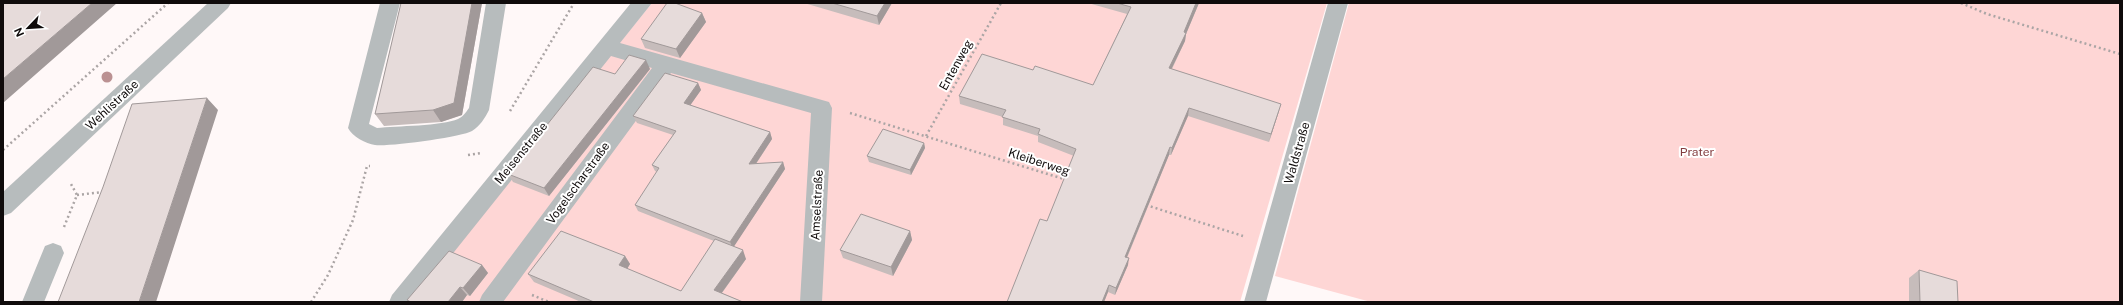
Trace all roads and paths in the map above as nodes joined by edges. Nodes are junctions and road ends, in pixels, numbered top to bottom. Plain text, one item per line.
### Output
1 (168, 3) edge
2 (221, 3) edge
3 (390, 3) edge
4 (496, 3) edge
5 (642, 3) edge
6 (1001, 3) edge
7 (1338, 3) edge
8 (1961, 3) edge
9 (606, 47) junction
10 (2120, 54) edge
11 (666, 64) junction
12 (822, 108) junction
13 (926, 136) junction
14 (3, 150) edge
15 (1070, 181) edge
16 (69, 182) dead end
17 (104, 192) edge
18 (77, 195) junction
19 (1145, 205) edge
20 (3, 206) edge
21 (1270, 247) junction
22 (53, 253) joint
23 (33, 302) edge
24 (400, 302) edge
25 (490, 302) edge
26 (811, 302) edge
27 (1255, 302) edge

1 - 14 path
2 - 20 street, Wehlistraße
3 - 4 lane
5 - 9 lane, Meisenstraße
6 - 13 path, Entenweg
7 - 21 lane, Waldstraße
8 - 10 path
9 - 11 lane
9 - 24 lane, Meisenstraße
11 - 12 lane
11 - 25 lane, Vogelscharstraße
12 - 13 path, Kleiberweg
12 - 26 lane, Amselstraße
13 - 15 path, Kleiberweg
16 - 18 path
17 - 18 path
18 - 22 path
19 - 21 path
21 - 27 lane, Waldstraße
22 - 23 lane

